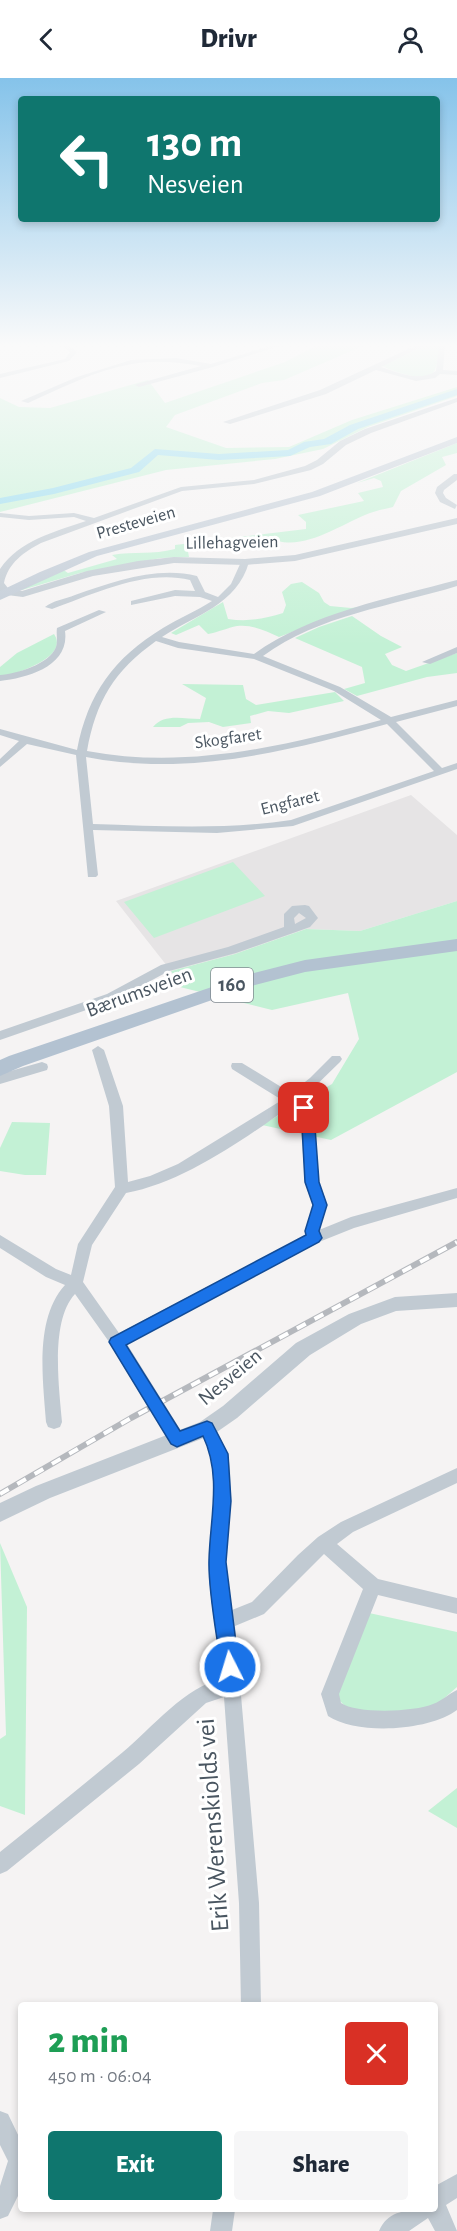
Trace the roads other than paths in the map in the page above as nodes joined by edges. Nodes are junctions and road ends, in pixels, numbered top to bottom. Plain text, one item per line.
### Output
1 (338, 445) edge
2 (443, 445) edge
3 (457, 476) edge
4 (456, 506) edge
5 (0, 515) edge
6 (92, 520) junction
7 (457, 521) edge
8 (245, 562) junction
9 (457, 583) edge
10 (435, 590) junction
11 (4, 594) edge
12 (201, 594) junction
13 (457, 594) edge
14 (219, 600) junction
15 (134, 603) dead end
16 (48, 607) dead end
17 (102, 612) dead end
18 (155, 638) junction
19 (457, 650) edge
20 (256, 657) junction
21 (427, 662) dead end
22 (0, 678) edge
23 (457, 703) edge
24 (388, 720) junction
25 (0, 732) edge
26 (26, 740) junction
27 (81, 754) junction
28 (0, 764) edge
29 (457, 766) edge
30 (440, 771) junction
31 (88, 827) junction
32 (92, 875) dead end
33 (290, 929) dead end
34 (457, 945) edge
35 (0, 1036) edge
36 (98, 1050) dead end
37 (336, 1059) dead end
38 (5, 1065) edge
39 (237, 1066) dead end
40 (42, 1067) dead end
41 (0, 1079) edge
42 (291, 1102) junction
43 (122, 1188) junction
44 (457, 1193) edge
45 (314, 1238) junction
46 (0, 1240) edge
47 (76, 1283) junction
48 (457, 1300) edge
49 (117, 1342) junction
50 (54, 1422) dead end
51 (207, 1428) junction
52 (177, 1439) junction
53 (457, 1475) edge
54 (0, 1513) edge
55 (324, 1542) junction
56 (373, 1586) junction
57 (457, 1606) edge
58 (225, 1622) junction
59 (231, 1687) junction
60 (457, 1699) edge
61 (0, 1864) edge
62 (251, 2002) edge
63 (0, 2122) edge
64 (18, 2158) edge
65 (18, 2163) edge
66 (457, 2185) edge
67 (438, 2197) edge
68 (0, 2208) edge
69 (224, 2212) edge
70 (417, 2212) edge
71 (437, 2212) edge
72 (221, 2231) edge
73 (390, 2231) edge
74 (447, 2231) edge

1 - 6 street
2 - 11 main road, Presteveien
3 - 4 street, Lillehagveien
4 - 7 street, Lillehagveien
5 - 6 street
6 - 11 street
7 - 8 street, Lillehagveien
8 - 11 street, Lillehagveien
8 - 14 street
9 - 10 street
10 - 13 street
10 - 20 street
12 - 14 street
12 - 15 street
12 - 16 street
14 - 18 street
17 - 22 street
18 - 20 street
18 - 27 street
19 - 21 street
20 - 24 street
23 - 24 street, Skogfaret
24 - 27 street, Skogfaret
24 - 30 street
25 - 26 street, Skogfaret
26 - 27 street, Skogfaret
26 - 28 street
27 - 31 street
29 - 30 street, Engfaret
30 - 31 street, Engfaret
31 - 32 street
33 - 35 street
34 - 38 main road, Bærumsveien / 160
36 - 43 street
37 - 42 street
39 - 42 street
40 - 41 street
42 - 43 street
42 - 45 street
43 - 47 street
44 - 45 street
45 - 49 street
46 - 47 street
47 - 49 street
47 - 50 street
48 - 51 street, Nesveien
49 - 52 street
51 - 52 street, Nesveien
51 - 58 street, Erik Werenskiolds vei
52 - 54 street, Nesveien
53 - 55 street
55 - 56 street
55 - 58 street
56 - 57 street
56 - 60 street
58 - 59 street, Erik Werenskiolds vei
59 - 61 street
59 - 62 street, Erik Werenskiolds vei
63 - 64 street
65 - 68 street
66 - 67 street
69 - 72 street
70 - 73 street
71 - 74 street

